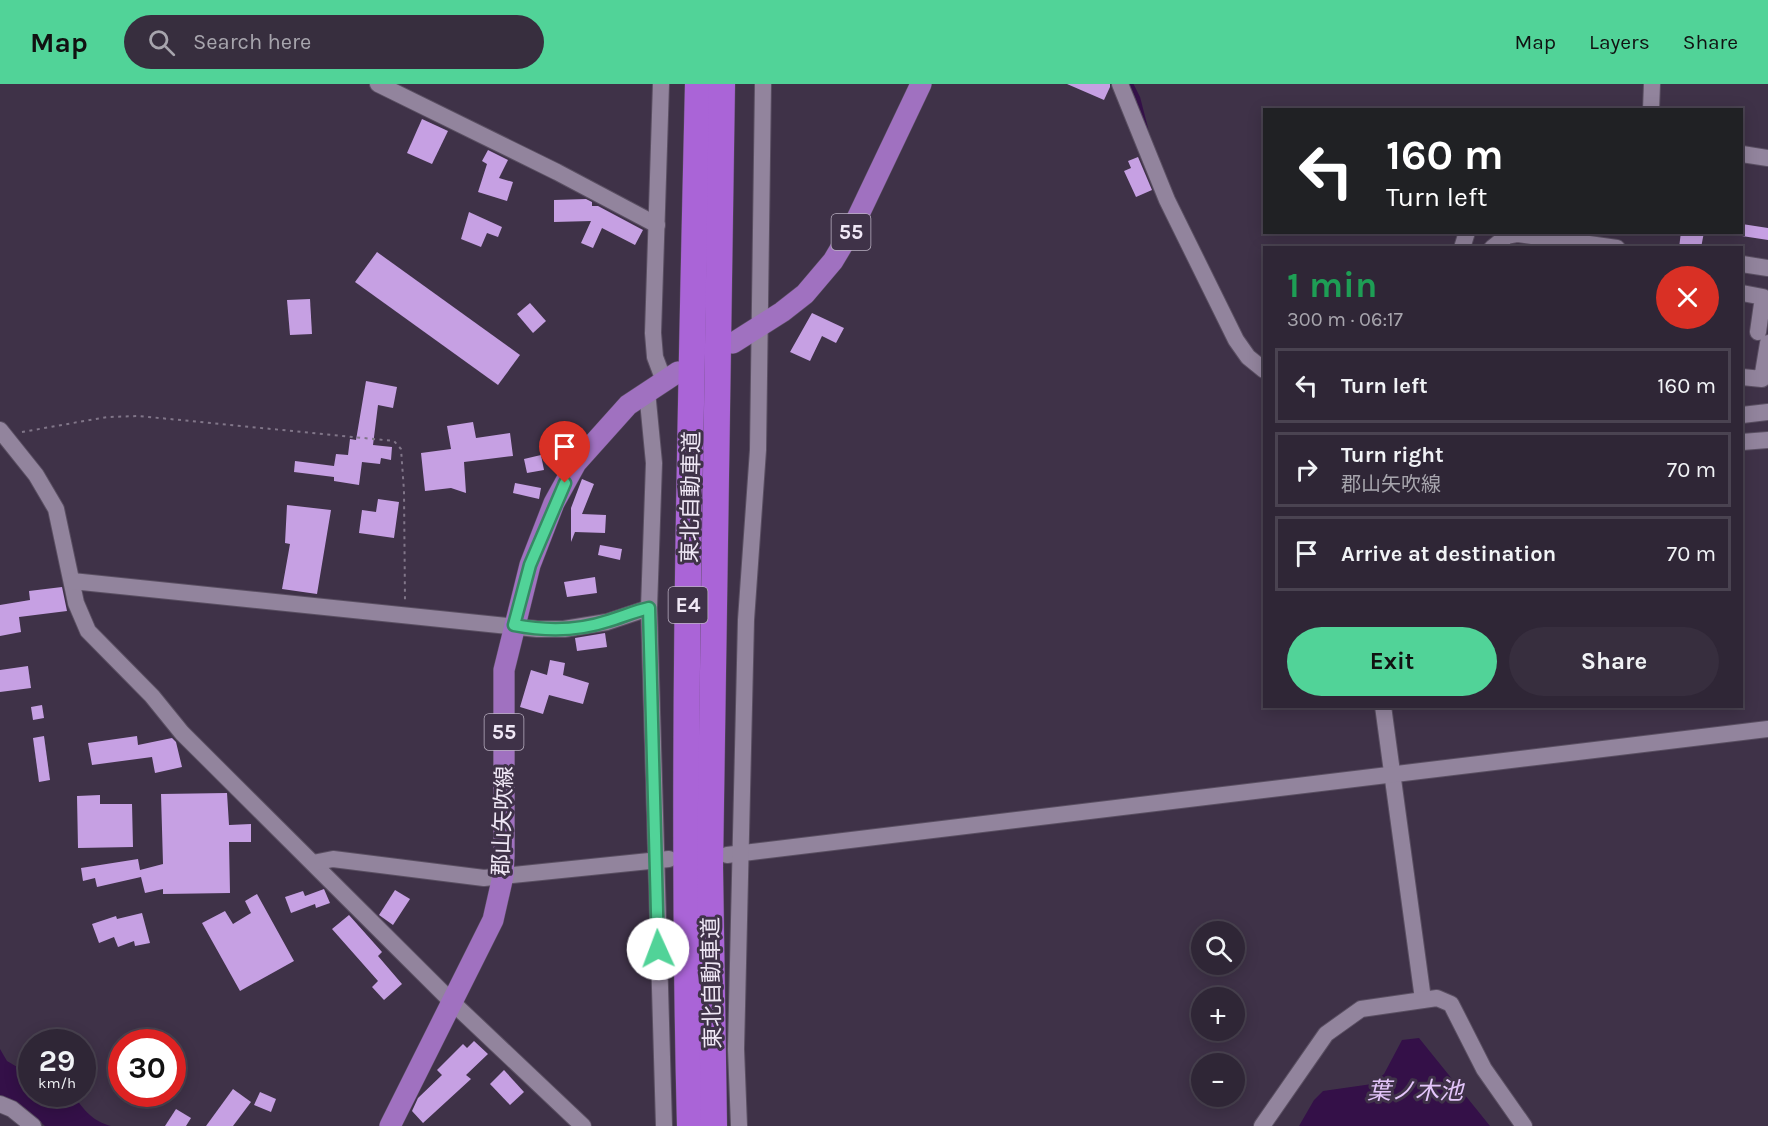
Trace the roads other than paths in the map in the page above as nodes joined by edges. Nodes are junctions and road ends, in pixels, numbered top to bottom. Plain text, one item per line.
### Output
1 (378, 84) edge
2 (661, 84) edge
3 (698, 84) edge
4 (722, 84) edge
5 (763, 84) edge
6 (921, 84) edge
7 (1120, 84) edge
8 (1652, 84) edge
9 (1651, 108) edge
10 (1743, 154) edge
11 (1768, 158) edge
12 (657, 225) junction
13 (1514, 238) edge
14 (1553, 243) edge
15 (1494, 246) edge
16 (1591, 246) edge
17 (1743, 264) edge
18 (1768, 268) edge
19 (1743, 293) edge
20 (760, 327) junction
21 (1759, 335) edge
22 (733, 343) dead end
23 (1263, 369) edge
24 (1743, 377) edge
25 (663, 381) junction
26 (1768, 412) edge
27 (1743, 415) edge
28 (3, 434) edge
29 (1768, 440) edge
30 (1743, 442) edge
31 (72, 581) junction
32 (649, 608) junction
33 (514, 625) junction
34 (1383, 708) edge
35 (1768, 729) edge
36 (1392, 774) junction
37 (734, 853) junction
38 (662, 860) junction
39 (312, 863) junction
40 (503, 876) junction
41 (1423, 999) junction
42 (453, 1003) junction
43 (0, 1104) edge
44 (33, 1126) edge
45 (390, 1126) edge
46 (583, 1126) edge
47 (664, 1126) edge
48 (690, 1126) edge
49 (714, 1126) edge
50 (739, 1126) edge
51 (1262, 1126) edge
52 (1524, 1126) edge

1 - 12 street
2 - 12 street
3 - 48 highway, 東北自動車道 / E4
4 - 49 highway, 東北自動車道 / E4
5 - 20 street
6 - 20 main road, 55
7 - 23 street
8 - 9 street
10 - 11 street
12 - 25 street
13 - 14 street
13 - 15 street
14 - 16 street
17 - 18 street
19 - 21 street
20 - 22 main road, 55
20 - 37 street
21 - 24 street
25 - 32 street
25 - 33 main road, 郡山矢吹線 / 55
26 - 27 street
28 - 31 street
29 - 30 street
31 - 33 street
31 - 39 street
32 - 33 street
32 - 38 street
33 - 40 main road, 郡山矢吹線 / 55
34 - 36 street
35 - 36 street
36 - 37 street
36 - 41 street
37 - 50 street
38 - 40 street
38 - 47 street
39 - 40 street
39 - 42 street
40 - 42 main road, 郡山矢吹線 / 55
41 - 51 street
41 - 52 street
42 - 45 main road, 郡山矢吹線 / 55
42 - 46 street
43 - 44 street

